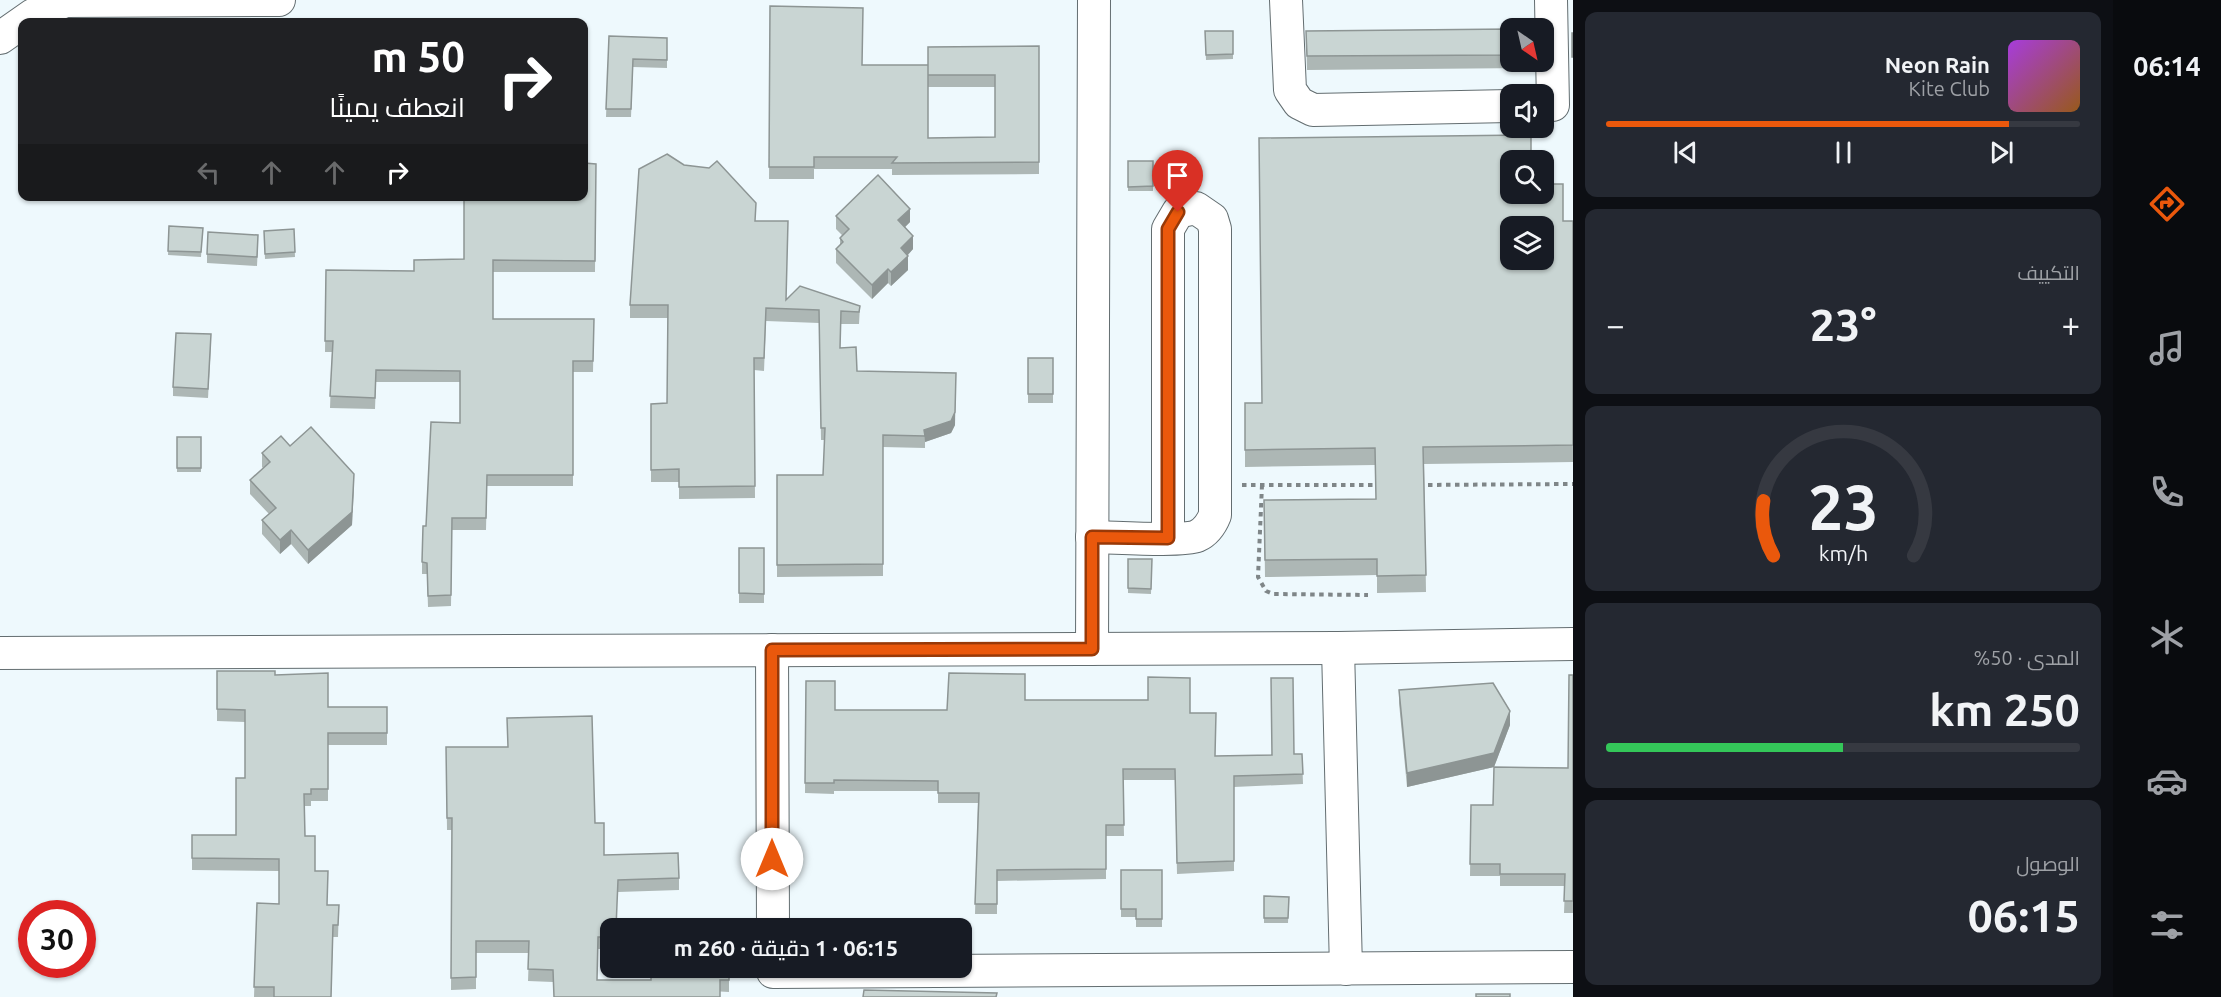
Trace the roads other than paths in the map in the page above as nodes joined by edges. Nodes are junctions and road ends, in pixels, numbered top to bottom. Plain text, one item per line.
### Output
1 (279, 0) edge
2 (1094, 0) edge
3 (1286, 0) edge
4 (1551, 0) edge
5 (64, 1) edge
6 (29, 18) edge
7 (18, 25) edge
8 (0, 38) edge
9 (1557, 105) edge
10 (1500, 106) edge
11 (1092, 537) junction
12 (1168, 538) junction
13 (1573, 644) edge
14 (1338, 648) junction
15 (1092, 649) junction
16 (772, 650) junction
17 (0, 653) edge
18 (773, 918) edge
19 (1573, 967) edge
20 (1346, 969) junction
21 (773, 979) edge

1 - 5 street
2 - 11 street
3 - 10 street
4 - 9 street
5 - 6 street
7 - 8 street
11 - 12 street
11 - 15 street
12 - 12 street
13 - 14 street
14 - 15 street
14 - 20 street
15 - 16 street
16 - 17 street
16 - 18 street
19 - 20 street
20 - 21 street

